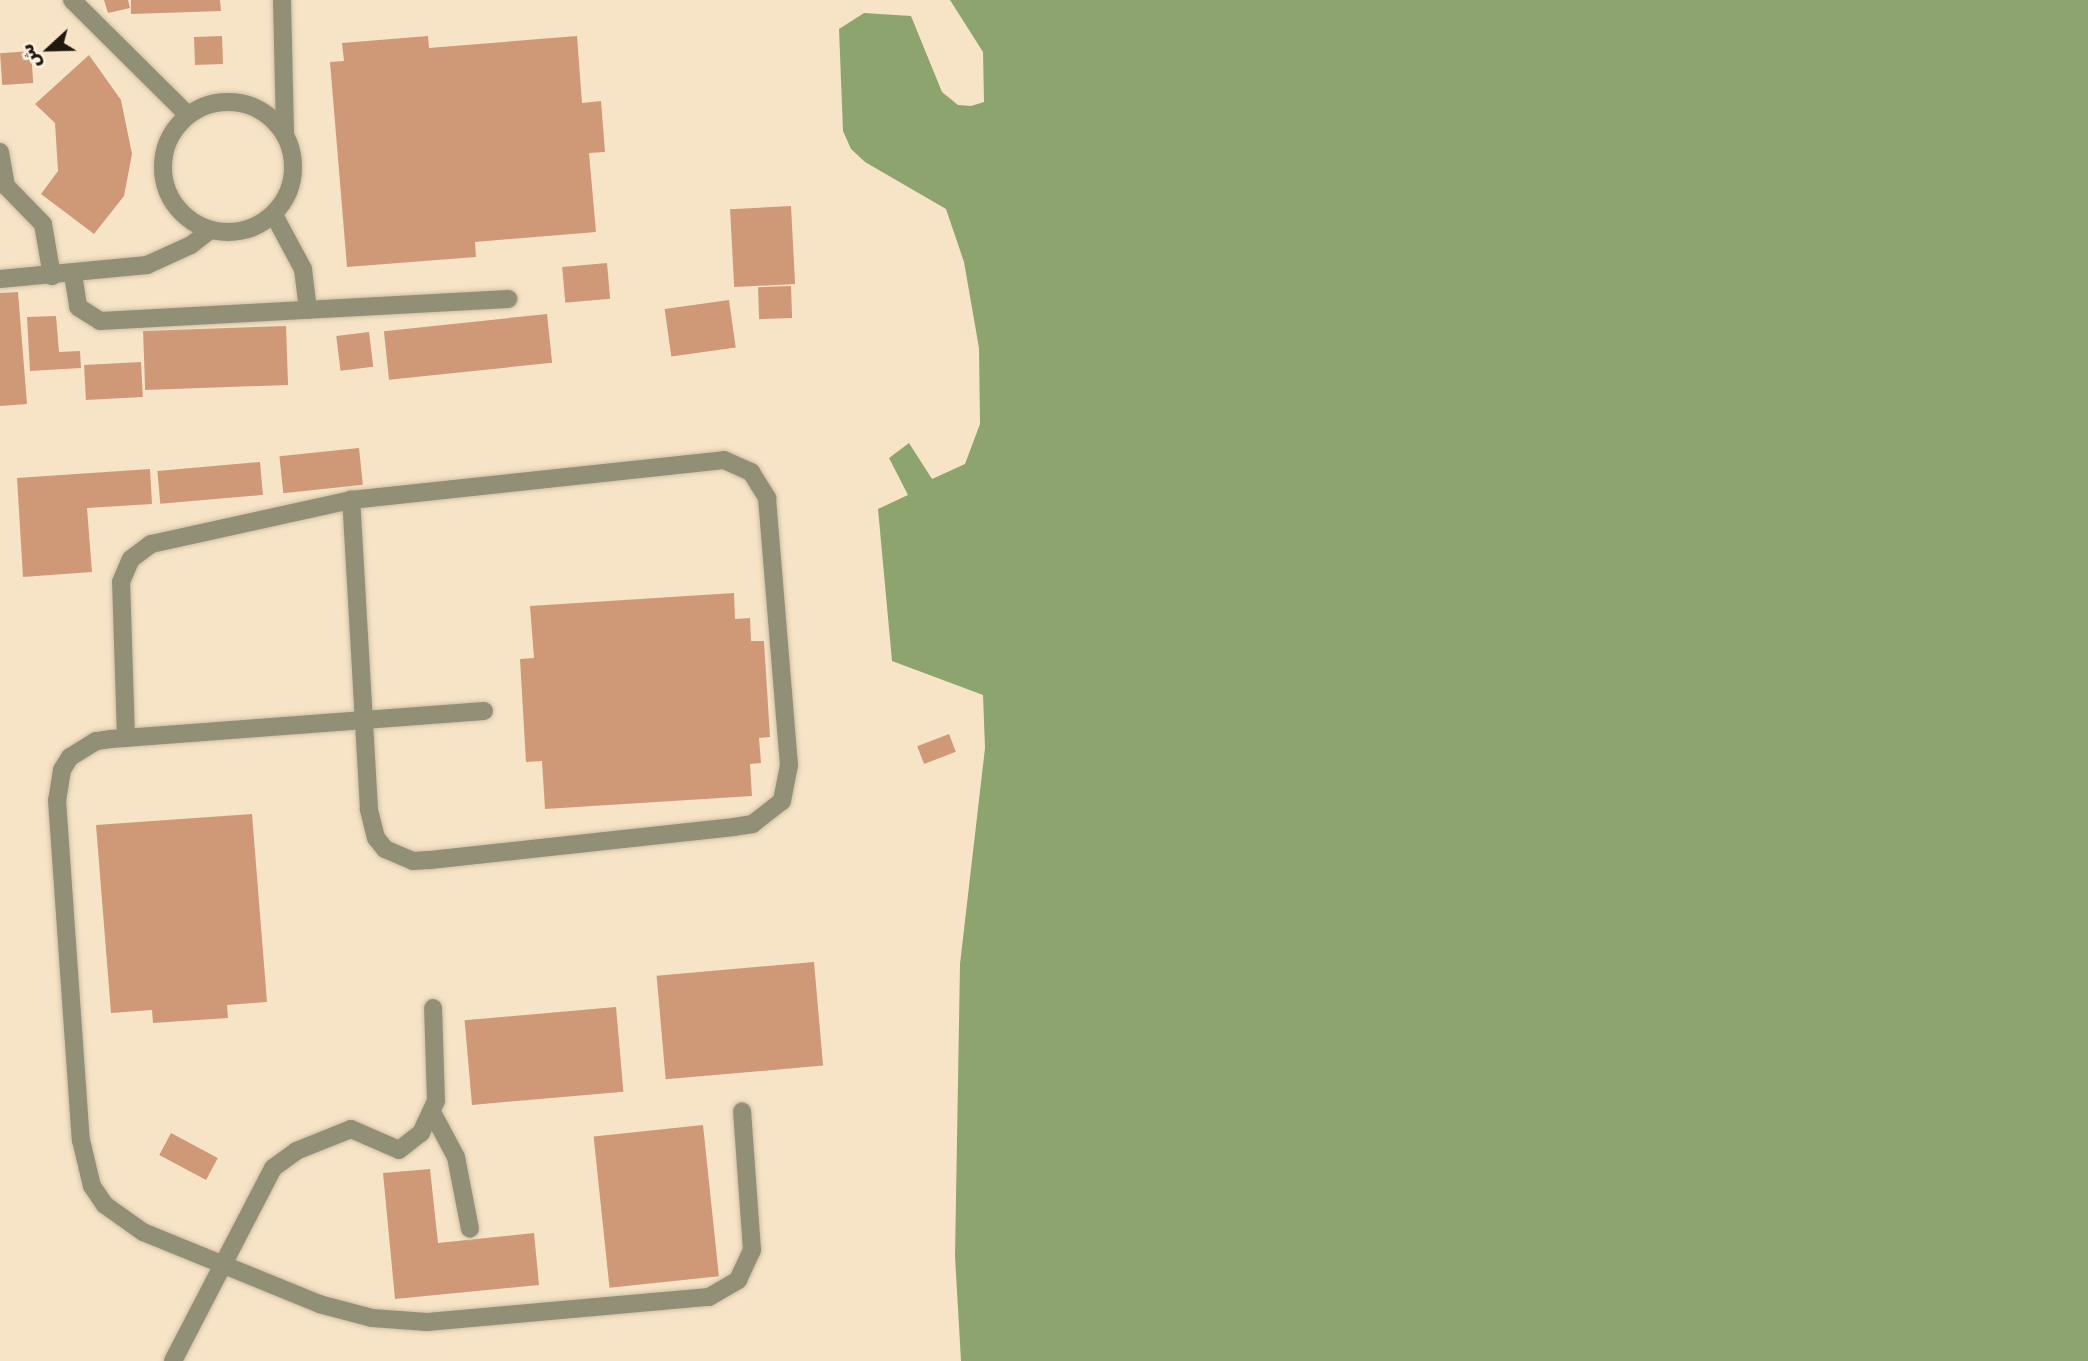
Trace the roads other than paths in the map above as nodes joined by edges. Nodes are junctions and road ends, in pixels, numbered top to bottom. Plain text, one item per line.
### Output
1 (72, 0) edge
2 (282, 0) edge
3 (188, 115) junction
4 (285, 133) junction
5 (0, 152) edge
6 (274, 215) junction
7 (210, 230) junction
8 (73, 274) junction
9 (52, 276) junction
10 (0, 279) edge
11 (508, 299) dead end
12 (308, 310) junction
13 (351, 500) junction
14 (484, 711) dead end
15 (362, 722) junction
16 (126, 738) junction
17 (433, 1008) dead end
18 (741, 1111) dead end
19 (433, 1114) junction
20 (471, 1229) dead end
21 (223, 1264) junction
22 (173, 1361) edge

1 - 3 lane
2 - 4 lane
3 - 4 lane
3 - 7 lane
4 - 6 lane
5 - 9 lane
6 - 7 lane
6 - 12 lane
7 - 8 lane
8 - 9 lane
8 - 12 lane
9 - 10 lane
11 - 12 lane
13 - 15 lane
13 - 15 lane
13 - 16 lane
14 - 15 lane
15 - 16 lane
16 - 21 lane
17 - 19 lane
18 - 21 lane
19 - 20 lane
19 - 21 lane
21 - 22 lane

